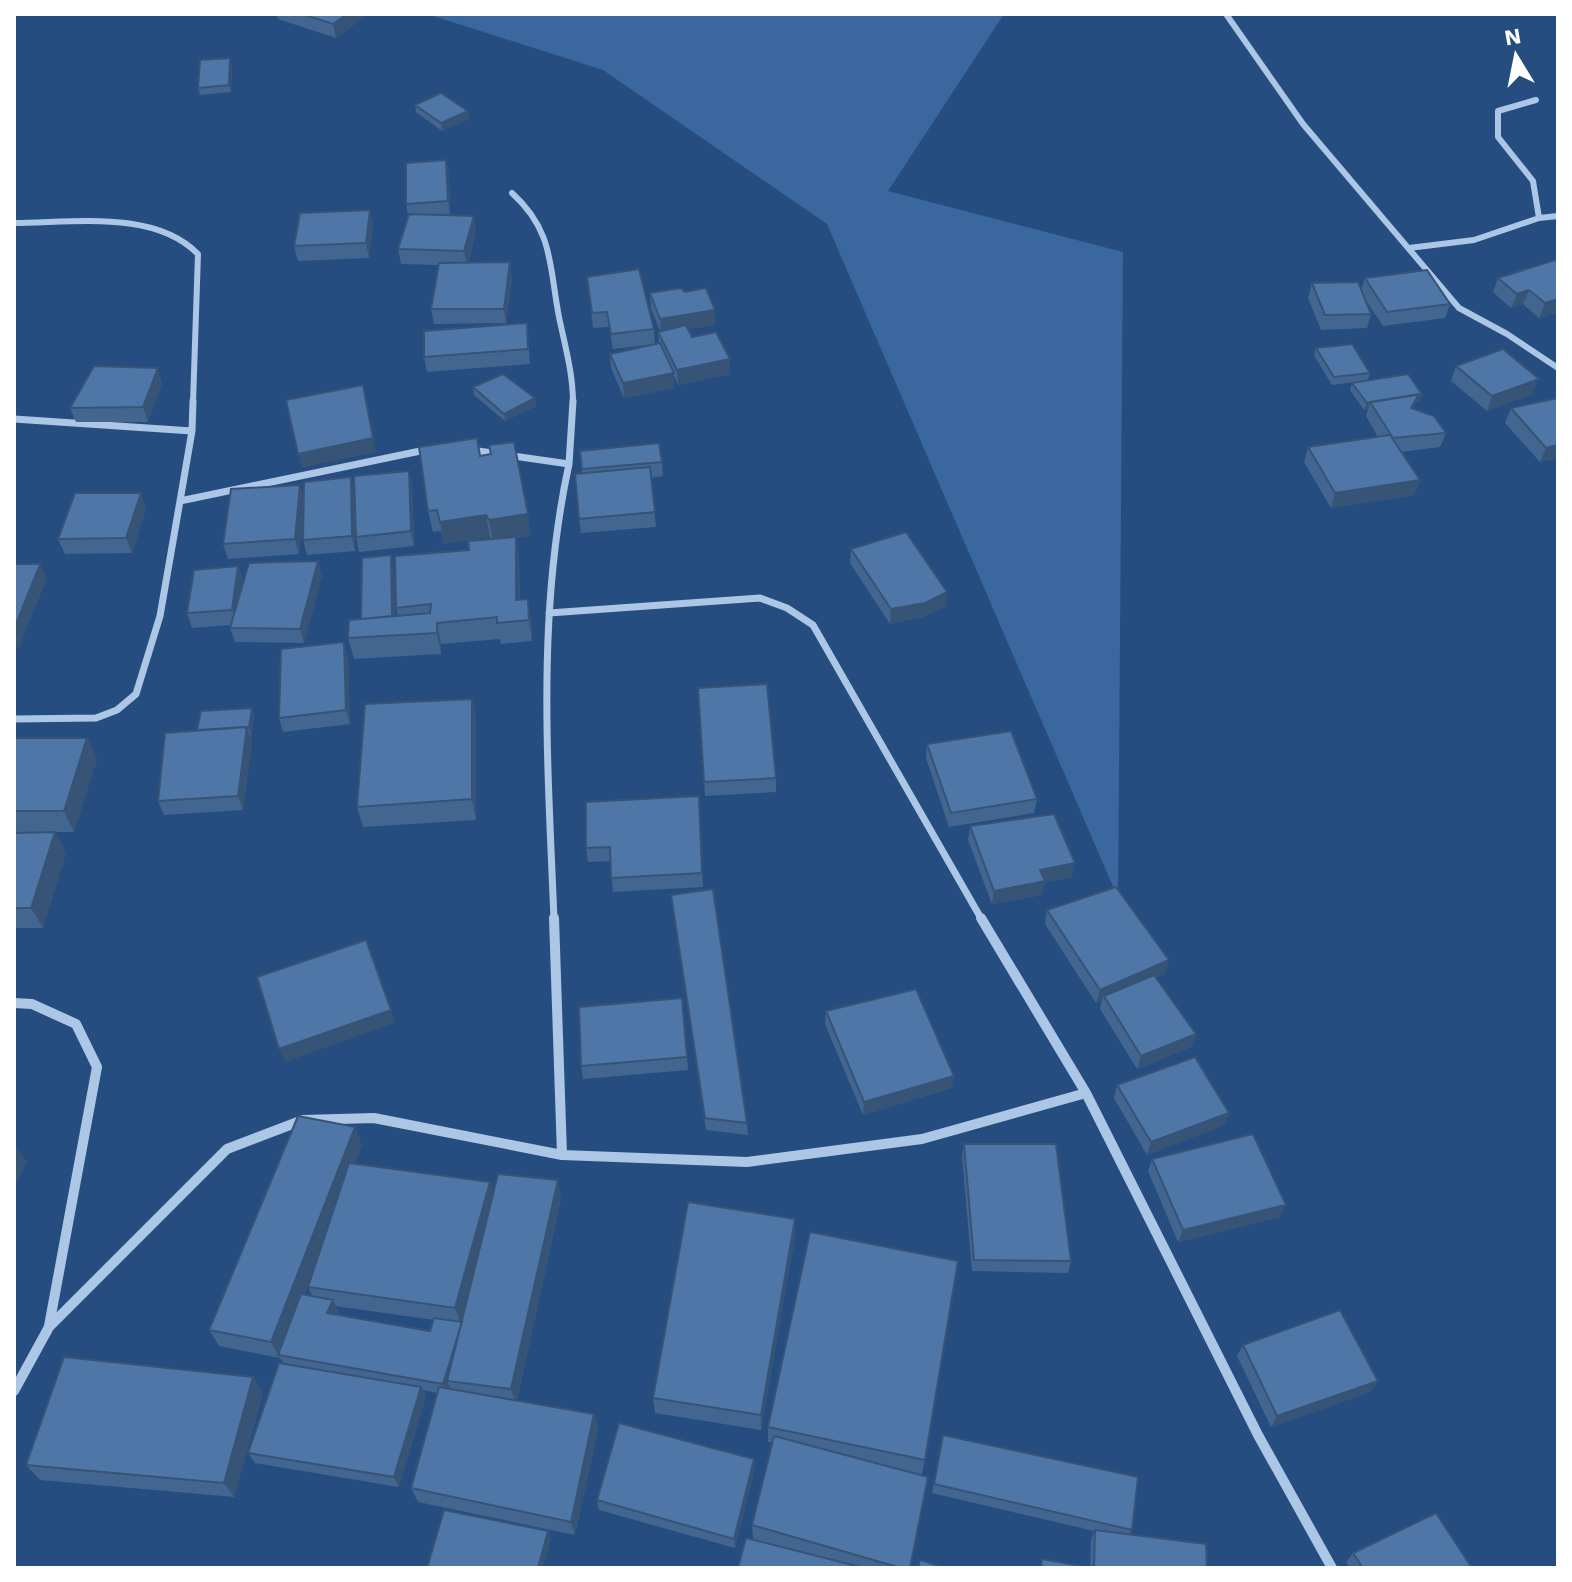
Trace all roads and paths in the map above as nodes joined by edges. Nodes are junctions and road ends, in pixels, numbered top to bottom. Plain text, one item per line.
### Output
1 (1226, 14) edge
2 (1536, 100) dead end
3 (512, 193) dead end
4 (1558, 216) edge
5 (1539, 218) junction
6 (14, 223) edge
7 (1409, 248) junction
8 (1558, 368) edge
9 (14, 419) edge
10 (192, 431) junction
11 (444, 446) edge
12 (459, 448) edge
13 (569, 464) junction
14 (180, 501) junction
15 (549, 613) junction
16 (14, 719) edge
17 (14, 1003) edge
18 (1086, 1093) junction
19 (562, 1155) junction
20 (49, 1327) junction
21 (14, 1391) edge
22 (1332, 1568) edge

1 - 7 street
2 - 5 street
3 - 13 street
4 - 5 street
5 - 7 street
6 - 10 street
7 - 8 street
9 - 10 street
10 - 14 street
11 - 14 street
12 - 13 street
13 - 15 street
14 - 16 street
15 - 18 street
15 - 19 street
17 - 20 street
18 - 19 street
18 - 22 street
19 - 20 street
20 - 21 street

